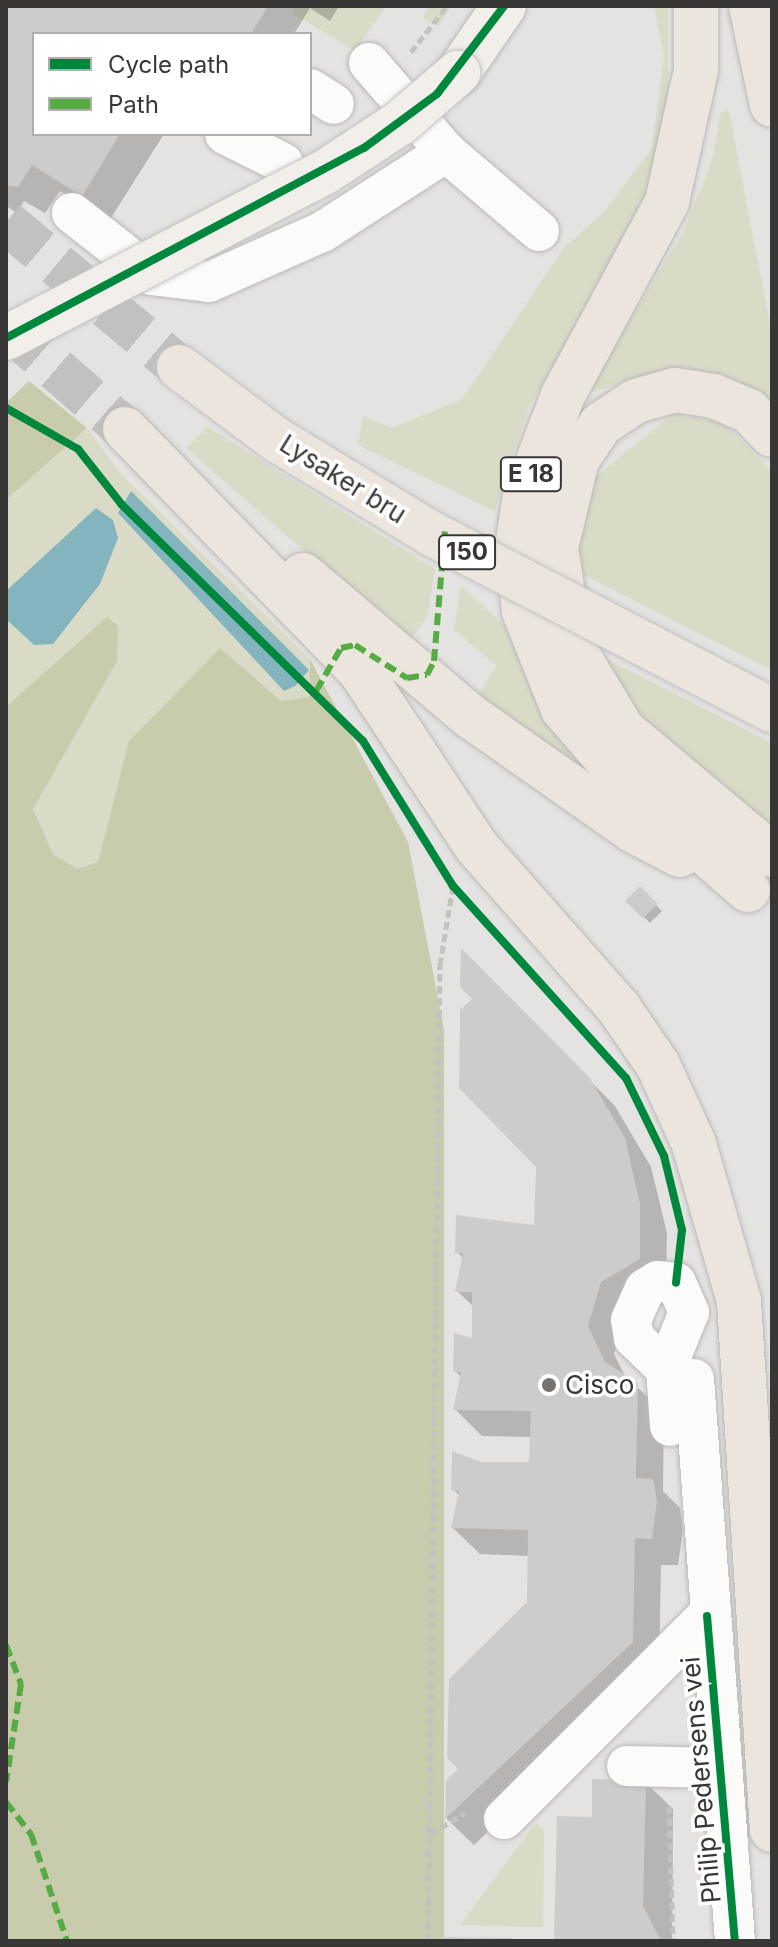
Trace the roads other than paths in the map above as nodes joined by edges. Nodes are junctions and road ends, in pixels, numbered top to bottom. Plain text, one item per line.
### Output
1 (504, 6) edge
2 (696, 6) edge
3 (751, 6) edge
4 (377, 72) road end
5 (772, 105) edge
6 (229, 136) edge
7 (446, 152) junction
8 (283, 163) dead end
9 (72, 213) dead end
10 (539, 231) dead end
11 (6, 338) edge
12 (179, 367) tunnel mouth
13 (772, 435) edge
14 (772, 710) edge
15 (772, 855) edge
16 (760, 898) edge
17 (680, 1374) dead end
18 (707, 1616) junction
19 (627, 1766) dead end
20 (720, 1768) junction
21 (504, 1819) dead end
22 (772, 1830) edge
23 (735, 1941) edge

1 - 11 main road, bridge
2 - 16 highway, E 18
3 - 5 highway
4 - 7 street
6 - 8 street
7 - 9 street
7 - 10 street
12 - 14 highway, Lysaker bru / 150, bridge
13 - 15 highway, E 18
16 - 22 highway
17 - 18 street, Philip Pedersens vei
18 - 20 street, Philip Pedersens vei
18 - 21 street
19 - 20 street
20 - 23 street, Philip Pedersens vei

